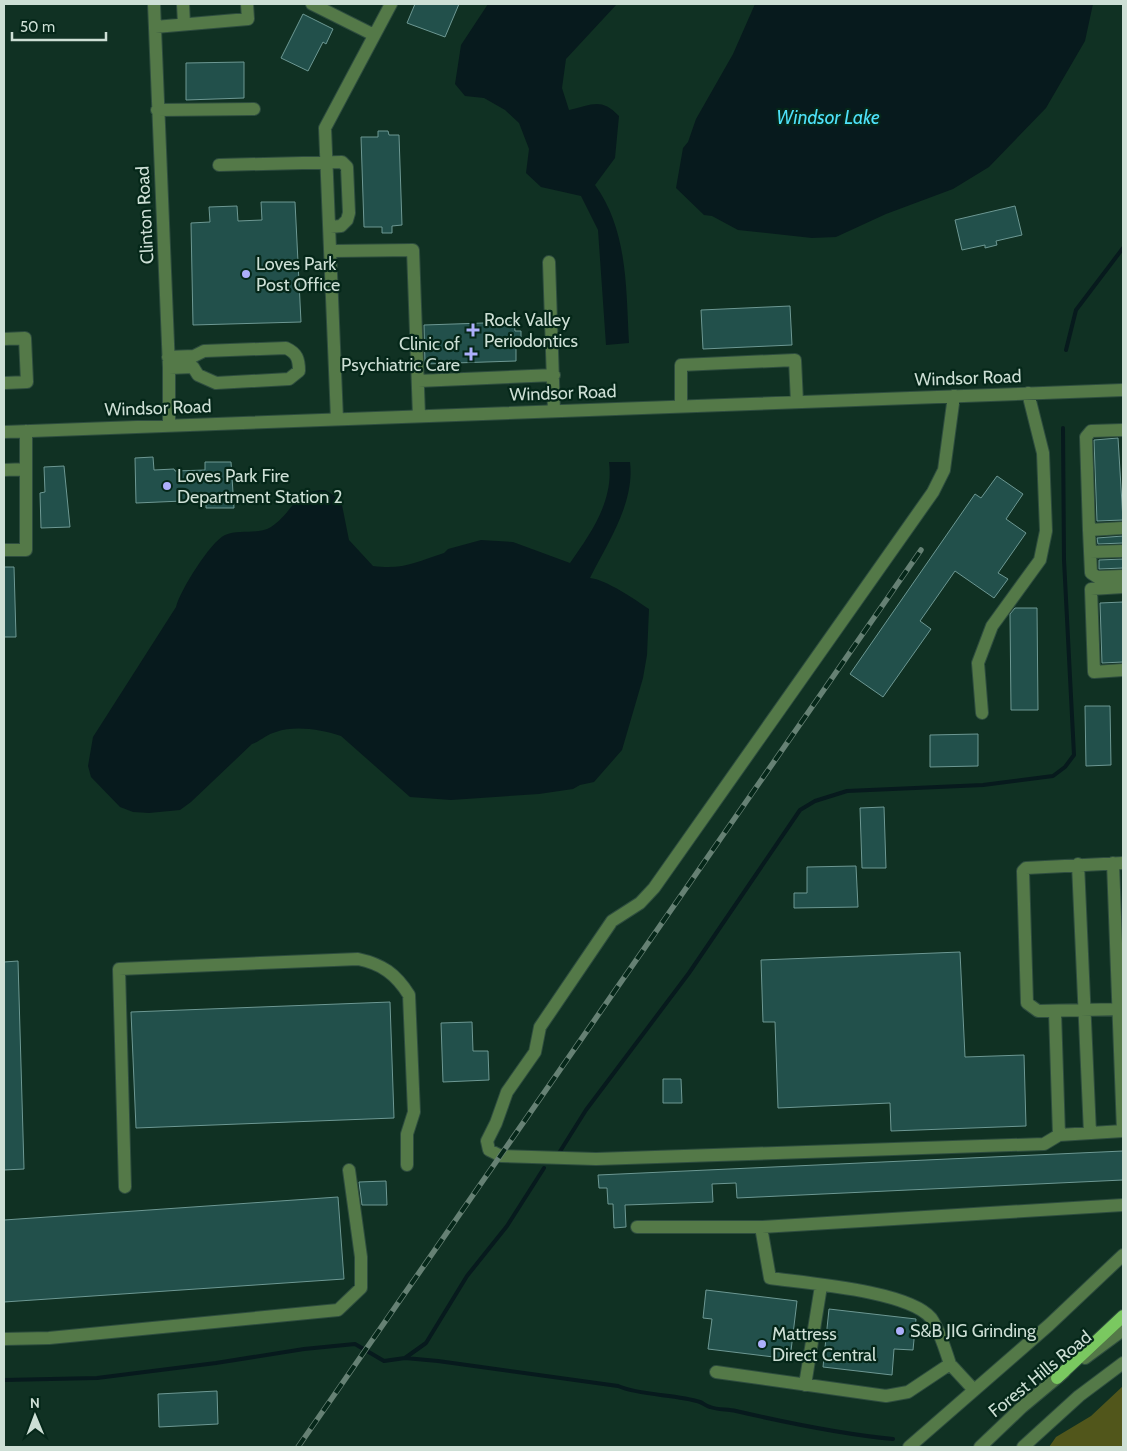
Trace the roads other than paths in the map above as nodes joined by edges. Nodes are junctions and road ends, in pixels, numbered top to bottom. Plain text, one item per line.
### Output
1 (154, 4) edge
2 (183, 4) edge
3 (247, 4) edge
4 (312, 4) edge
5 (391, 4) edge
6 (184, 24) junction
7 (154, 27) junction
8 (374, 36) junction
9 (254, 109) dead end
10 (157, 110) junction
11 (327, 162) junction
12 (219, 165) dead end
13 (330, 227) junction
14 (332, 251) junction
15 (549, 262) dead end
16 (4, 338) edge
17 (169, 362) junction
18 (554, 375) junction
19 (418, 381) junction
20 (4, 383) edge
21 (1123, 390) edge
22 (1028, 393) junction
23 (954, 396) junction
24 (797, 402) junction
25 (681, 406) junction
26 (554, 411) junction
27 (419, 416) junction
28 (336, 419) junction
29 (169, 425) junction
30 (1123, 430) edge
31 (26, 431) junction
32 (4, 432) edge
33 (26, 469) junction
34 (4, 470) edge
35 (1123, 528) edge
36 (1089, 530) junction
37 (4, 550) edge
38 (1123, 551) edge
39 (1090, 552) junction
40 (1123, 576) edge
41 (1123, 587) edge
42 (1123, 670) edge
43 (982, 713) dead end
44 (1118, 863) edge
45 (1078, 864) junction
46 (1121, 1009) edge
47 (1084, 1011) junction
48 (1055, 1012) junction
49 (1123, 1131) edge
50 (1090, 1133) junction
51 (1059, 1135) junction
52 (407, 1165) dead end
53 (349, 1170) dead end
54 (125, 1187) dead end
55 (1123, 1205) edge
56 (637, 1227) dead end
57 (761, 1227) junction
58 (1123, 1255) edge
59 (821, 1286) junction
60 (1123, 1316) edge
61 (1123, 1330) edge
62 (4, 1340) edge
63 (1123, 1363) edge
64 (950, 1364) junction
65 (716, 1372) dead end
66 (1057, 1378) junction
67 (806, 1385) junction
68 (974, 1390) junction
69 (909, 1447) edge
70 (980, 1447) edge
71 (1022, 1447) edge

1 - 7 street, Clinton Road
2 - 6 street
3 - 6 street
4 - 8 street
5 - 8 street
6 - 7 street
7 - 10 street, Clinton Road
8 - 11 street
9 - 10 street
10 - 17 street, Clinton Road
11 - 12 street
11 - 13 street
11 - 13 street
13 - 14 street
14 - 19 street
14 - 28 street
15 - 18 street
16 - 20 street
17 - 17 street
17 - 29 street, Clinton Road
18 - 19 street
18 - 26 street
19 - 27 street
21 - 22 street, Windsor Road
22 - 23 street, Windsor Road
22 - 43 street
23 - 24 street, Windsor Road
23 - 51 street
24 - 25 street, Windsor Road
24 - 25 street
25 - 26 street, Windsor Road
26 - 27 street, Windsor Road
27 - 28 street, Windsor Road
28 - 29 street, Windsor Road
29 - 31 street, Windsor Road
30 - 36 street
31 - 32 street, Windsor Road
31 - 33 street
33 - 34 street
33 - 37 street
35 - 36 street
36 - 39 street
38 - 39 street
39 - 40 street
41 - 42 street
44 - 45 street
44 - 46 street
45 - 47 street
45 - 48 street
46 - 47 street
46 - 49 street
47 - 48 street
47 - 50 street
48 - 51 street
49 - 50 street
50 - 51 street
52 - 54 street
53 - 62 street
55 - 57 street
56 - 57 street
57 - 59 street
58 - 68 street
59 - 64 street
59 - 67 street
60 - 66 main road
61 - 66 street, Forest Hills Road
63 - 71 street
64 - 67 street
64 - 68 street
65 - 67 street
66 - 70 street, Forest Hills Road
68 - 69 street

